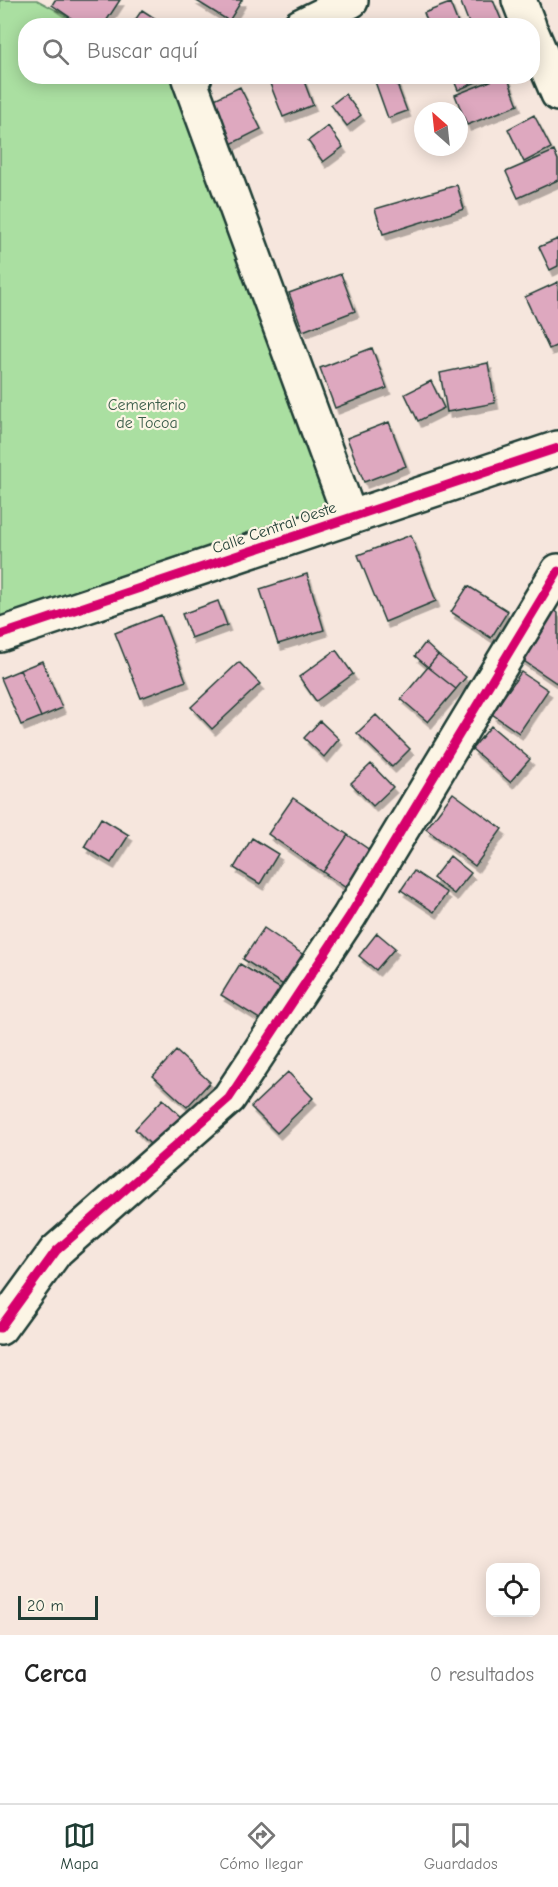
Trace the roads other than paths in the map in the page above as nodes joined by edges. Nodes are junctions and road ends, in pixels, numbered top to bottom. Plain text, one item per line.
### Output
1 (351, 0) edge
2 (519, 0) edge
3 (316, 18) edge
4 (527, 18) edge
5 (540, 52) edge
6 (191, 84) edge
7 (558, 94) edge
8 (558, 448) edge
9 (350, 517) junction
10 (558, 571) edge
11 (0, 635) edge
12 (0, 1328) edge

1 - 3 street
2 - 4 street
5 - 7 street
6 - 9 street
8 - 9 street, Calle Central Oeste
9 - 11 street, Calle Central Oeste
10 - 12 street

